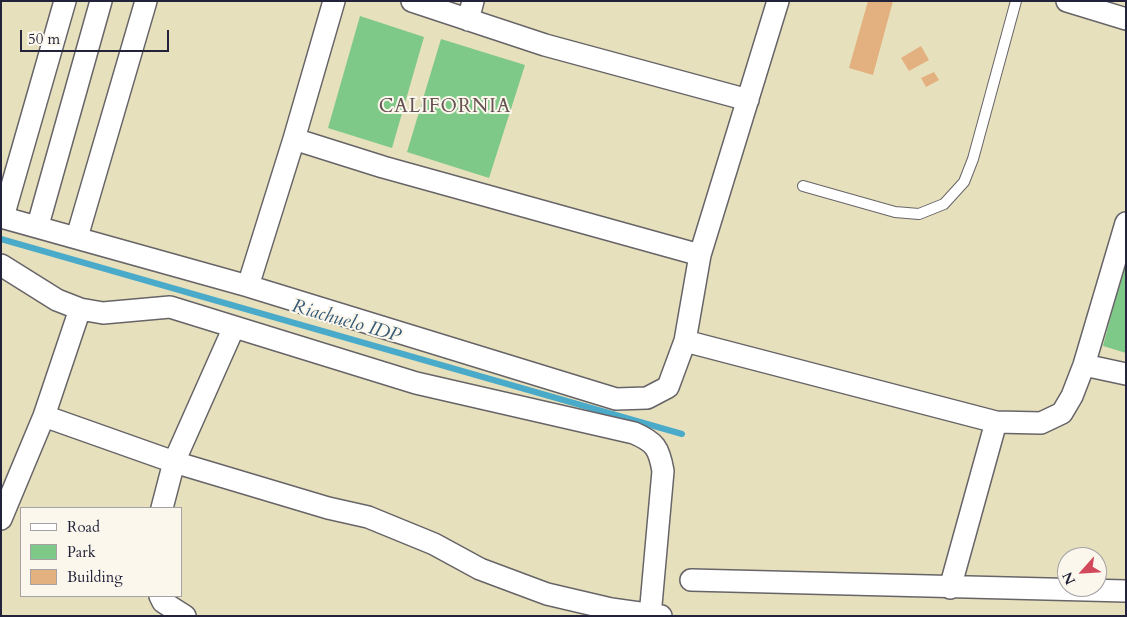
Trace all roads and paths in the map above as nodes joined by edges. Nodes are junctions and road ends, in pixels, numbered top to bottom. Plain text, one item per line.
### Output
1 (65, 1) edge
2 (101, 1) edge
3 (146, 1) edge
4 (334, 1) edge
5 (412, 1) edge
6 (778, 1) edge
7 (1016, 1) edge
8 (1067, 1) edge
9 (470, 10) edge
10 (1126, 19) edge
11 (748, 100) junction
12 (294, 139) junction
13 (803, 186) dead end
14 (2, 217) edge
15 (1126, 223) edge
16 (38, 226) junction
17 (77, 237) junction
18 (700, 255) junction
19 (1, 265) edge
20 (248, 286) junction
21 (80, 310) junction
22 (234, 327) junction
23 (685, 341) junction
24 (1084, 364) junction
25 (1126, 374) edge
26 (44, 416) junction
27 (996, 422) junction
28 (174, 462) junction
29 (162, 507) edge
30 (1, 520) edge
31 (691, 580) dead end
32 (950, 588) junction
33 (1126, 591) edge
34 (160, 597) edge
35 (653, 615) edge
36 (185, 616) edge

1 - 14 street
2 - 16 street
3 - 17 street
4 - 12 street
5 - 9 street
6 - 11 street
7 - 13 lane
8 - 10 street
9 - 11 street
11 - 18 street
12 - 18 street
12 - 20 street
14 - 16 street
15 - 24 street
16 - 17 street
17 - 20 street
18 - 23 street
19 - 21 street
20 - 23 street
21 - 22 street
21 - 26 street
22 - 28 street
22 - 35 street
23 - 27 street
24 - 25 street
24 - 27 street
26 - 28 street
26 - 30 street
27 - 32 street
28 - 29 street
28 - 35 street
31 - 32 street
32 - 33 street
34 - 36 street

